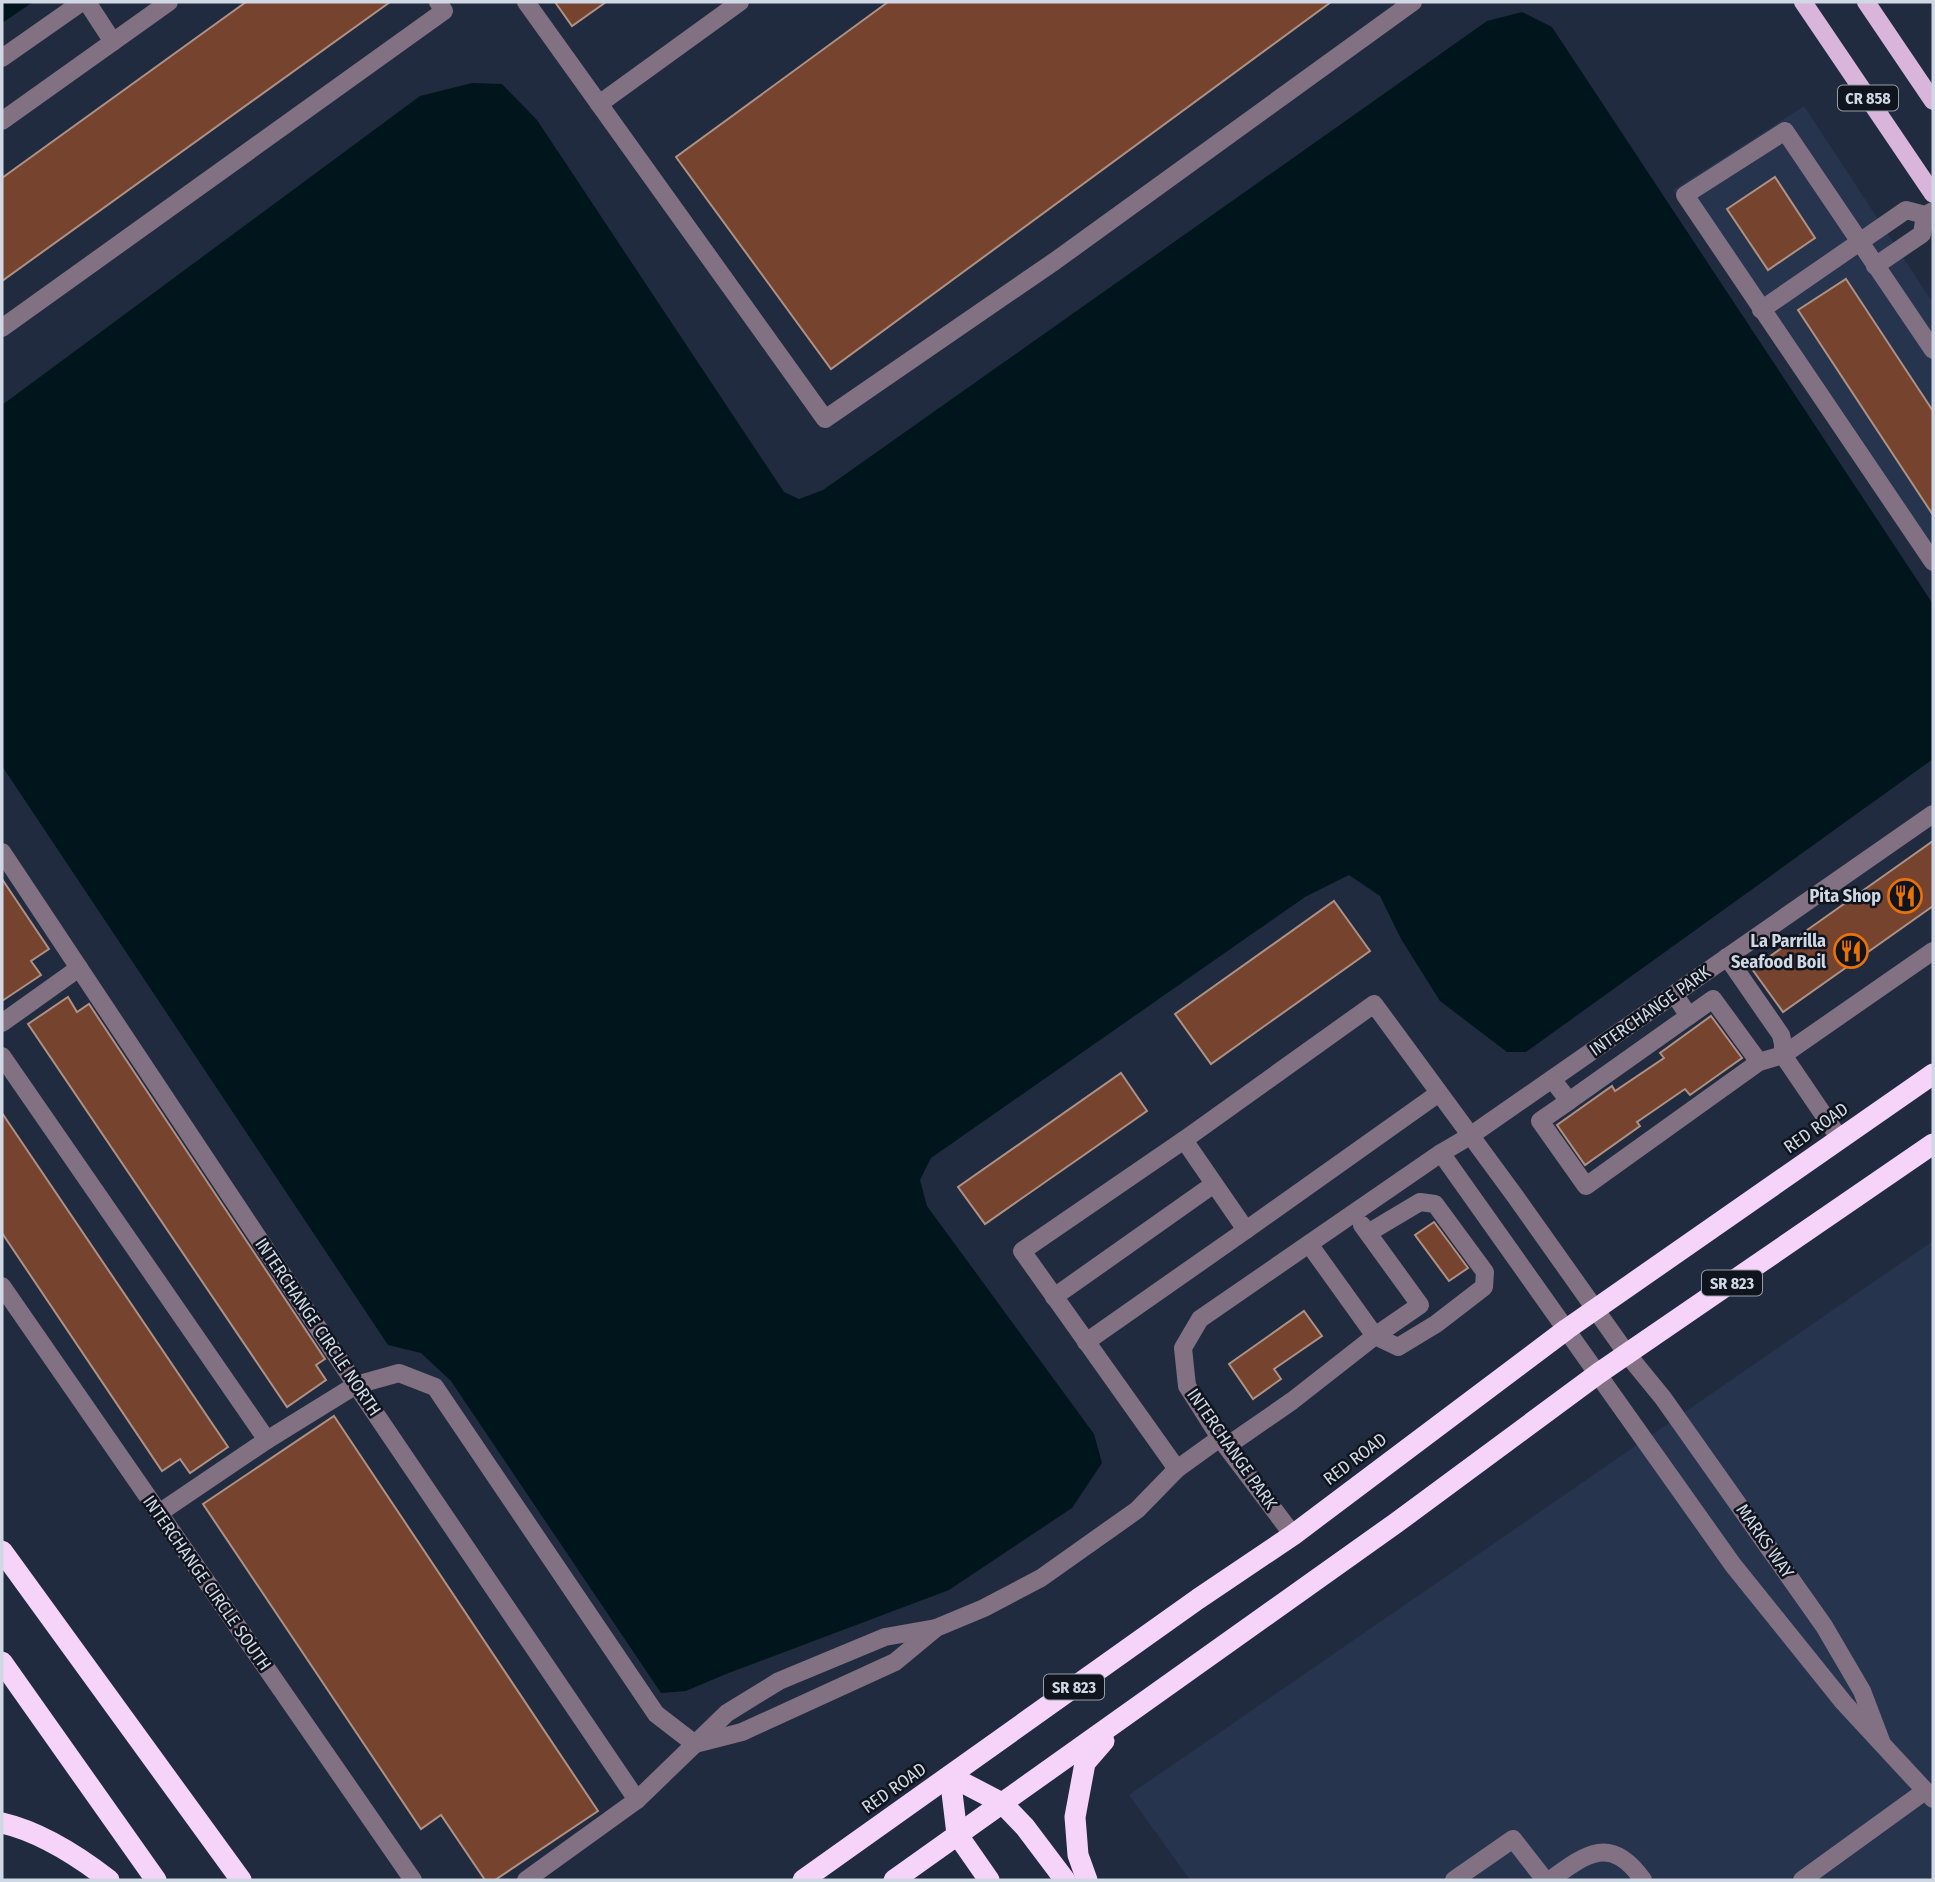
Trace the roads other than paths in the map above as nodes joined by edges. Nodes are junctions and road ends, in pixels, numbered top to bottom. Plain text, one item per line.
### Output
1 (84, 2) edge
2 (169, 2) edge
3 (438, 2) edge
4 (526, 2) edge
5 (740, 2) edge
6 (1413, 2) edge
7 (1803, 2) edge
8 (1866, 2) edge
9 (113, 42) junction
10 (2, 58) edge
11 (1933, 101) edge
12 (599, 104) junction
13 (2, 121) edge
14 (1933, 194) edge
15 (1929, 213) edge
16 (1860, 243) junction
17 (1875, 266) junction
18 (1761, 310) junction
19 (2, 328) edge
20 (1933, 349) edge
21 (1933, 562) edge
22 (1933, 814) edge
23 (2, 852) edge
24 (1933, 951) edge
25 (1727, 957) junction
26 (79, 968) junction
27 (1674, 994) junction
28 (1689, 1016) junction
29 (2, 1024) edge
30 (1783, 1055) junction
31 (2, 1056) edge
32 (1759, 1062) junction
33 (1933, 1074) edge
34 (1552, 1079) junction
35 (1439, 1093) junction
36 (1569, 1101) junction
37 (1470, 1136) junction
38 (1840, 1139) junction
39 (1184, 1140) junction
40 (1933, 1144) edge
41 (1441, 1153) junction
42 (1214, 1184) junction
43 (1355, 1214) junction
44 (1246, 1230) junction
45 (1368, 1233) junction
46 (1309, 1244) junction
47 (2, 1286) edge
48 (1054, 1297) junction
49 (1595, 1310) junction
50 (1567, 1329) junction
51 (1375, 1336) junction
52 (1086, 1342) junction
53 (1627, 1354) junction
54 (1599, 1373) junction
55 (356, 1385) junction
56 (267, 1440) junction
57 (1223, 1442) junction
58 (1177, 1469) junction
59 (159, 1513) junction
60 (1293, 1535) junction
61 (2, 1551) edge
62 (936, 1628) junction
63 (2, 1662) edge
64 (1121, 1720) junction
65 (1881, 1741) junction
66 (695, 1744) junction
67 (950, 1776) junction
68 (1929, 1795) edge
69 (637, 1800) junction
70 (1002, 1804) junction
71 (2, 1823) edge
72 (957, 1834) junction
73 (110, 1880) edge
74 (156, 1880) edge
75 (241, 1880) edge
76 (413, 1880) edge
77 (526, 1880) edge
78 (803, 1880) edge
79 (894, 1880) edge
80 (989, 1880) edge
81 (1065, 1880) edge
82 (1087, 1880) edge
83 (1454, 1880) edge
84 (1548, 1880) edge
85 (1643, 1880) edge
86 (1802, 1880) edge

1 - 9 street
1 - 10 street
2 - 9 street
3 - 19 street
4 - 12 street
5 - 12 street
6 - 12 street
7 - 14 main road, CR 858
8 - 11 main road, CR 858
9 - 13 street
15 - 16 street
15 - 17 street
16 - 17 street
16 - 18 street
16 - 18 street
17 - 20 street
18 - 21 street
22 - 25 street, INTERCHANGE PARK
23 - 26 street, INTERCHANGE CIRCLE NORTH
24 - 30 street
25 - 27 street, INTERCHANGE PARK
25 - 30 street
26 - 29 street
26 - 55 street, INTERCHANGE CIRCLE NORTH
27 - 28 street
27 - 34 street, INTERCHANGE PARK
28 - 32 street
28 - 36 street
30 - 32 street
30 - 38 street
31 - 56 street
32 - 36 street
33 - 38 highway, RED ROAD / SR 823
34 - 36 street
34 - 37 street, INTERCHANGE PARK
35 - 37 street
35 - 39 street
35 - 44 street
37 - 41 street, INTERCHANGE PARK
37 - 49 street
38 - 49 highway, RED ROAD / SR 823
39 - 42 street
39 - 48 street
40 - 53 highway, SR 823
41 - 43 street, INTERCHANGE PARK
41 - 50 street
42 - 44 street
42 - 48 street
43 - 45 street
43 - 46 street, INTERCHANGE PARK
44 - 52 street
45 - 51 street
45 - 51 street
46 - 51 street
46 - 57 street, INTERCHANGE PARK
47 - 59 street, INTERCHANGE CIRCLE SOUTH
48 - 52 street
49 - 50 highway, RED ROAD / SR 823
49 - 53 street
50 - 54 street
50 - 60 highway, RED ROAD / SR 823
51 - 57 street
52 - 58 street
53 - 54 highway, SR 823
53 - 65 street, MARKS WAY
54 - 64 highway, SR 823
54 - 65 street, MARKS WAY
55 - 56 street
55 - 66 street
55 - 69 street, INTERCHANGE CIRCLE NORTH
56 - 59 street
57 - 58 street
57 - 60 street, INTERCHANGE PARK
58 - 62 street
59 - 76 street, INTERCHANGE CIRCLE SOUTH
60 - 67 highway, RED ROAD / SR 823
61 - 75 highway
62 - 66 street
62 - 66 street
63 - 74 highway
64 - 70 highway, SR 823
64 - 82 highway
65 - 68 street, MARKS WAY
66 - 69 street
67 - 70 highway
67 - 72 highway
67 - 78 highway, RED ROAD / SR 823
68 - 86 street
69 - 77 street
70 - 72 highway, SR 823
70 - 81 highway
71 - 73 highway
72 - 79 highway, SR 823
72 - 80 highway
83 - 84 street
84 - 85 street

